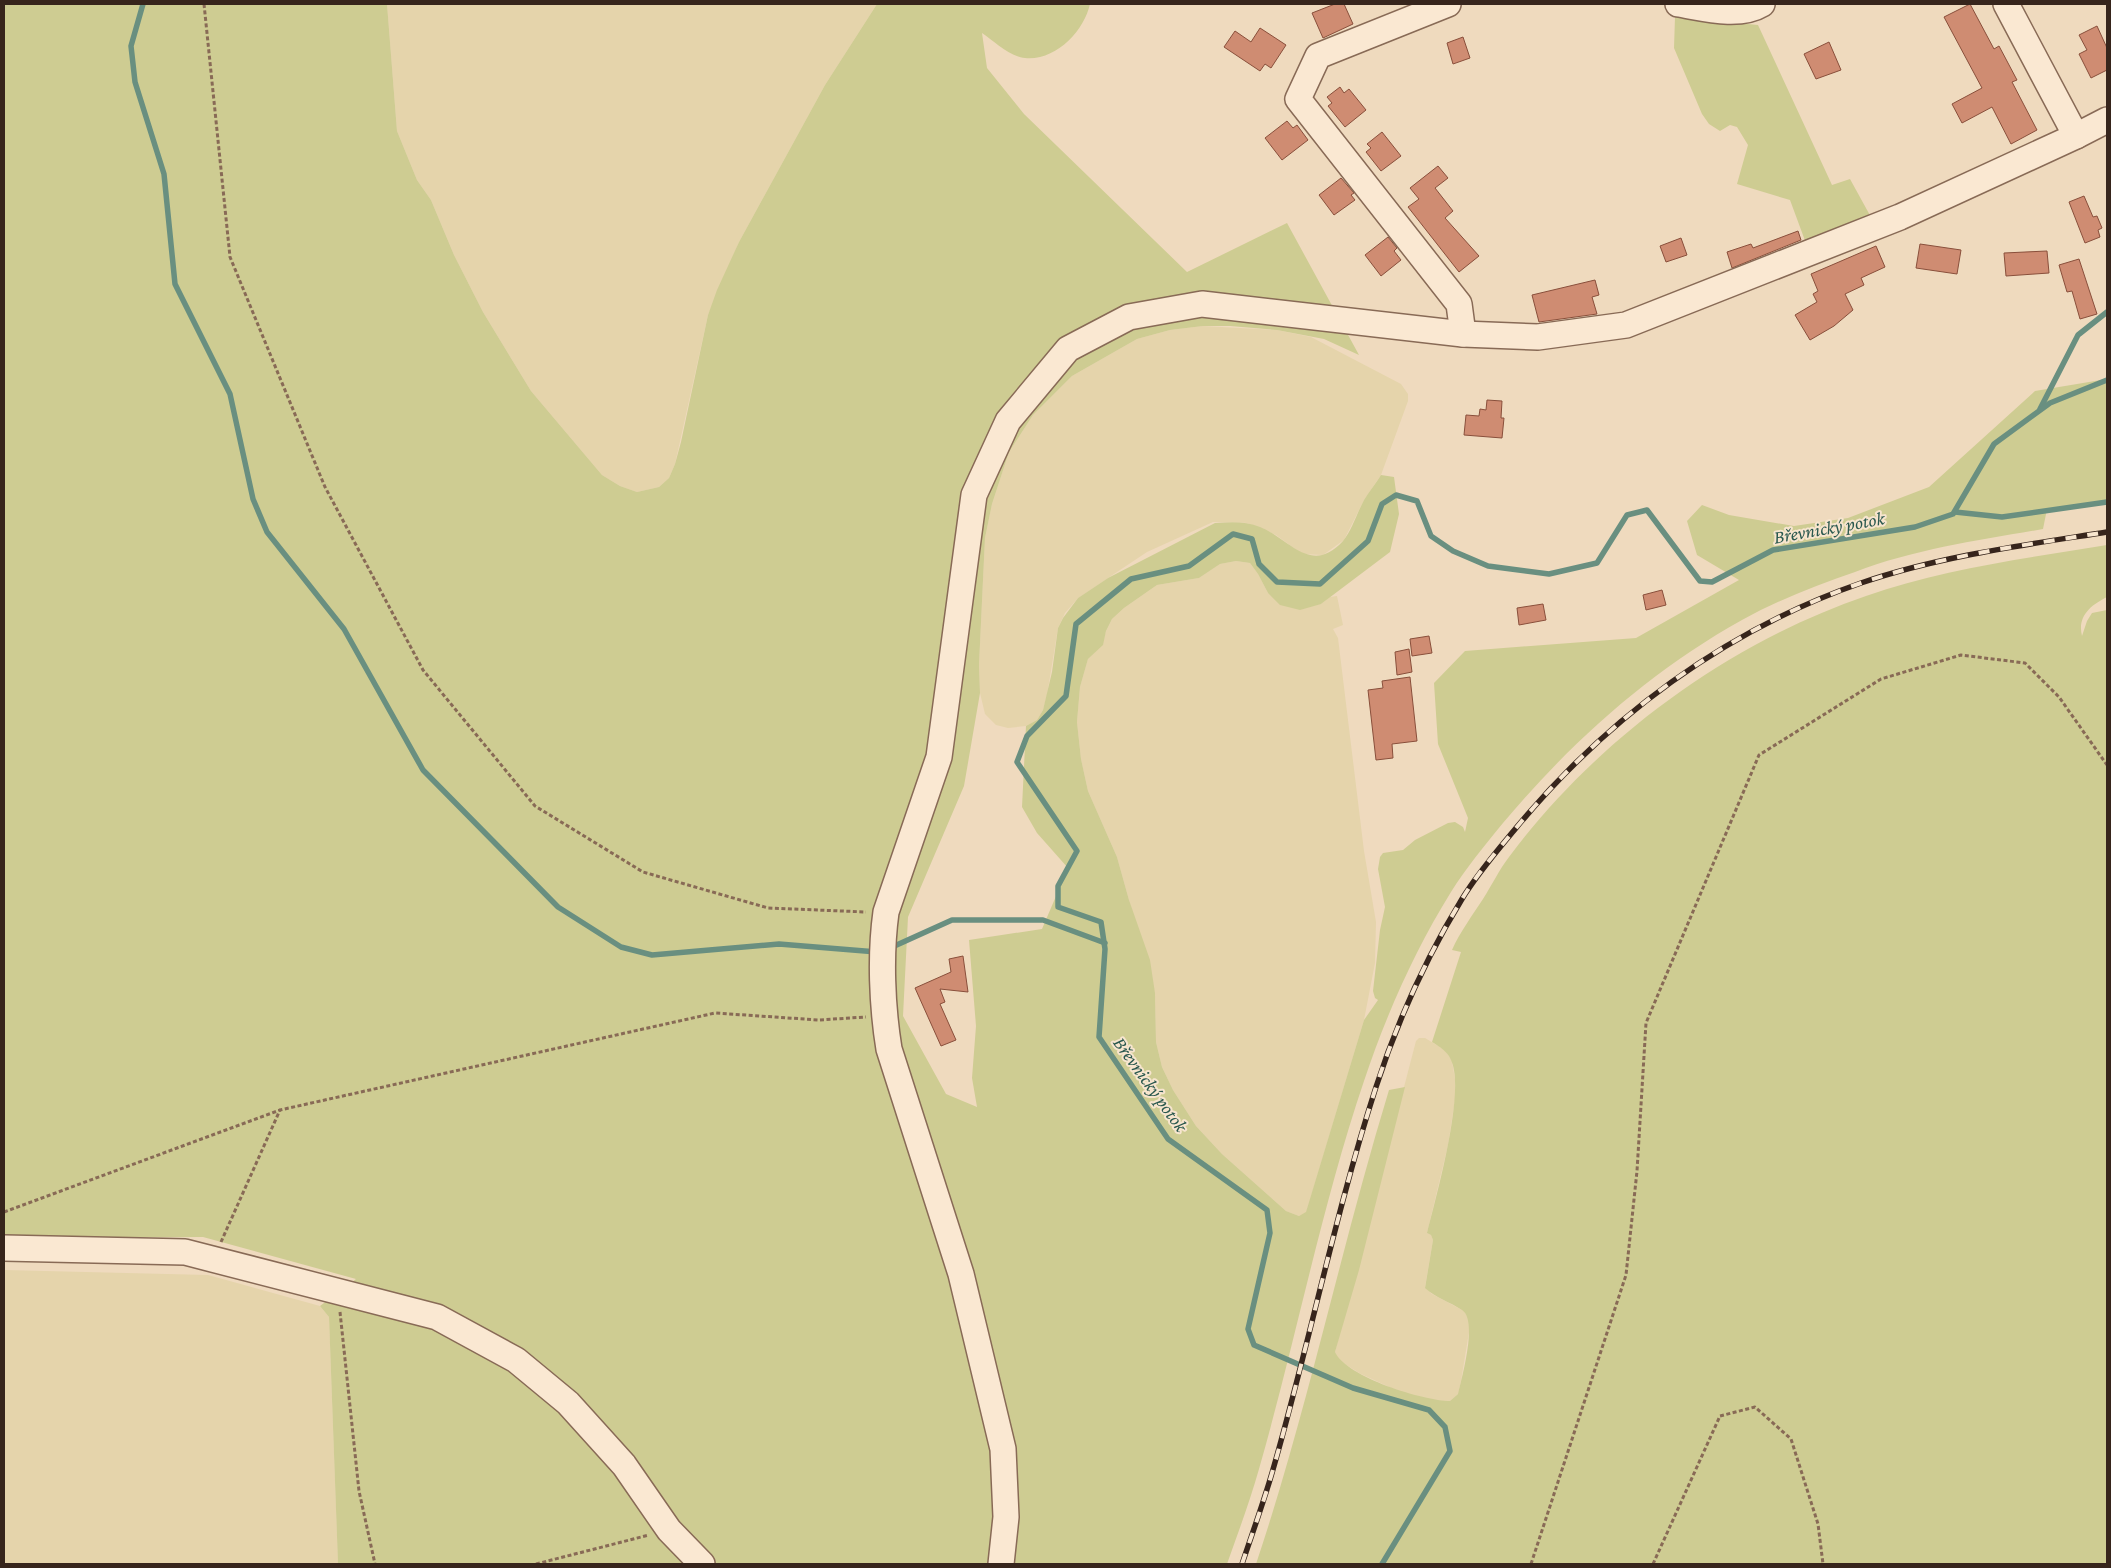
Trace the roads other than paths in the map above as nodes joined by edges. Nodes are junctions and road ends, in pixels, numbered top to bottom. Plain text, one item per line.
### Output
1 (1448, 4) edge
2 (1678, 4) edge
3 (1762, 4) edge
4 (2006, 4) edge
5 (2107, 120) edge
6 (2076, 136) junction
7 (1464, 334) junction
8 (4, 1248) edge
9 (702, 1564) edge
10 (1001, 1564) edge

1 - 7 street
2 - 3 street
4 - 6 street
5 - 6 street
6 - 7 street
7 - 10 street
8 - 9 street

